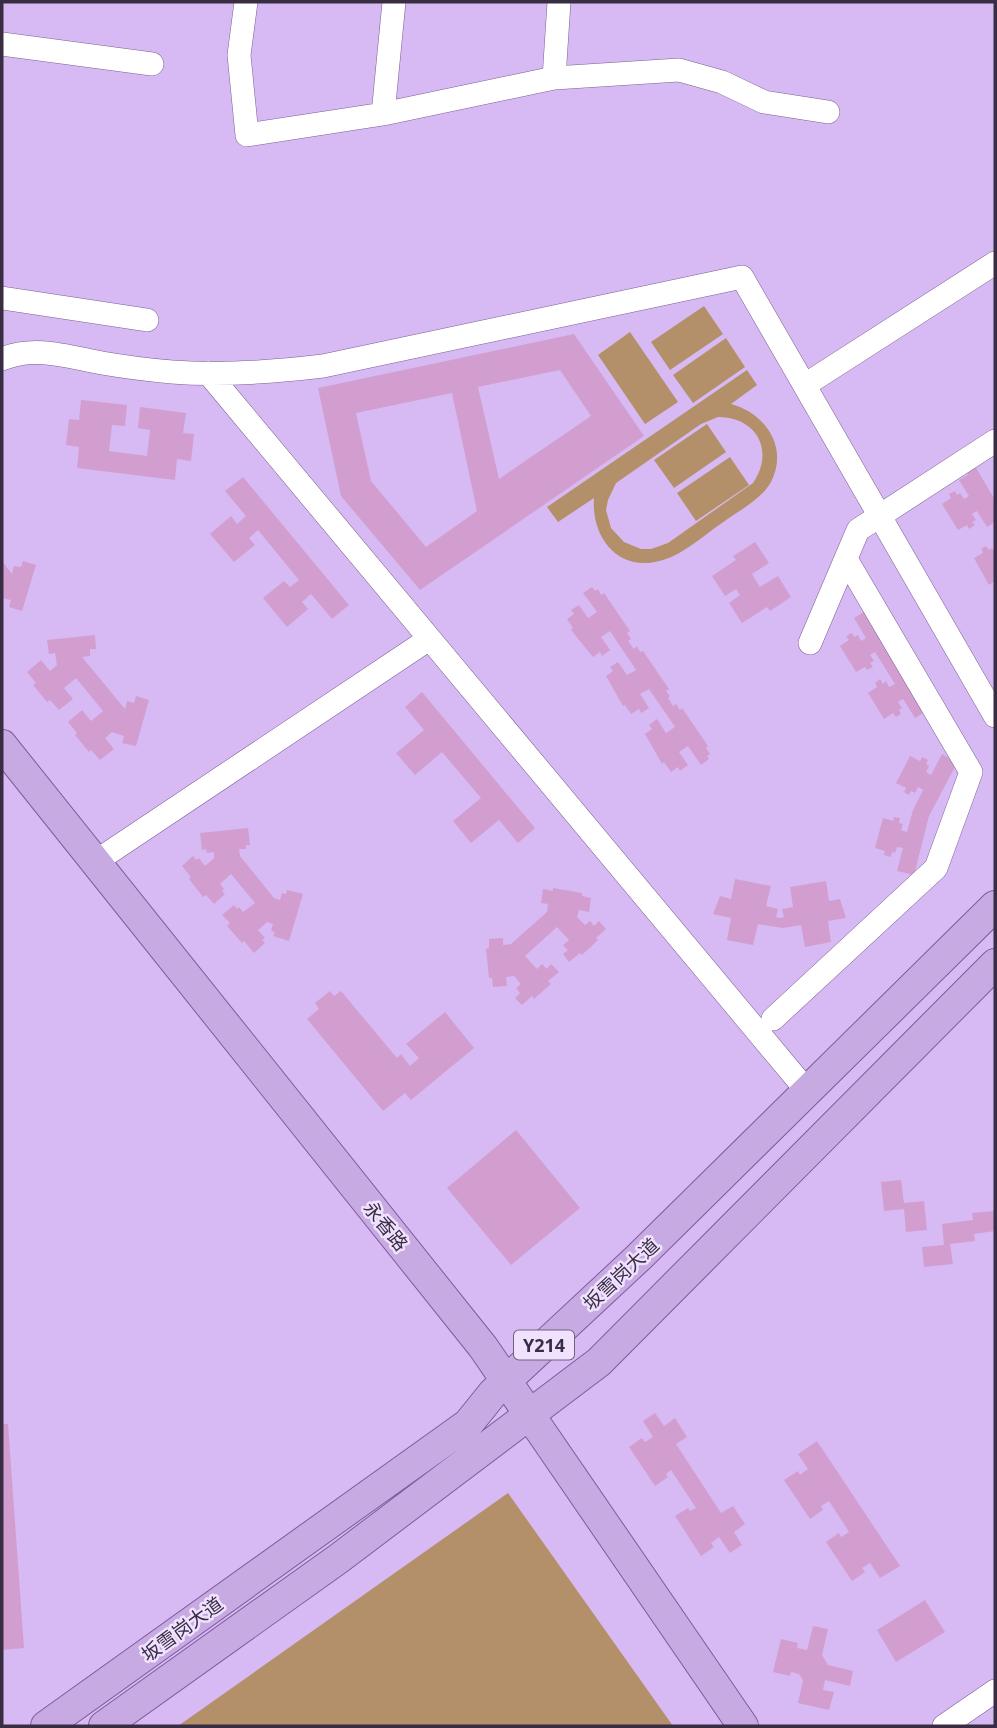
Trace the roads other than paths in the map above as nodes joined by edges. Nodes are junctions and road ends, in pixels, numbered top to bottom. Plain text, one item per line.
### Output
1 (246, 2) edge
2 (394, 2) edge
3 (559, 2) edge
4 (2, 44) edge
5 (152, 64) dead end
6 (554, 79) junction
7 (828, 112) dead end
8 (383, 114) junction
9 (995, 263) edge
10 (2, 298) edge
11 (147, 320) dead end
12 (2, 359) edge
13 (208, 373) junction
14 (805, 385) junction
15 (995, 441) edge
16 (880, 516) junction
17 (846, 559) junction
18 (429, 639) junction
19 (810, 643) dead end
20 (995, 716) edge
21 (2, 745) edge
22 (2, 775) edge
23 (95, 862) junction
24 (995, 906) edge
25 (995, 964) edge
26 (773, 1019) dead end
27 (807, 1091) junction
28 (499, 1387) junction
29 (523, 1421) junction
30 (995, 1691) edge
31 (46, 1726) edge
32 (104, 1726) edge
33 (723, 1726) edge
34 (743, 1726) edge
35 (944, 1726) edge

1 - 8 street
2 - 8 street
3 - 6 street
4 - 5 street
6 - 7 street
6 - 8 street
9 - 14 street
10 - 11 street
12 - 13 street
13 - 14 street
13 - 18 street
14 - 16 street
15 - 16 street
16 - 17 street
16 - 20 street
17 - 19 street
17 - 26 street
18 - 23 street
18 - 27 street
21 - 23 main road, 永香路
22 - 28 main road, 永香路
23 - 28 main road, 永香路
24 - 27 main road, 坂雪岗大道 / Y214
25 - 29 main road, 坂雪岗大道 / Y214
27 - 28 main road, 坂雪岗大道 / Y214
28 - 29 main road, 永香路
28 - 31 main road, 坂雪岗大道 / Y214
29 - 32 main road, 坂雪岗大道 / Y214
29 - 33 main road, 永香路
29 - 34 main road, 永香路
30 - 35 street

